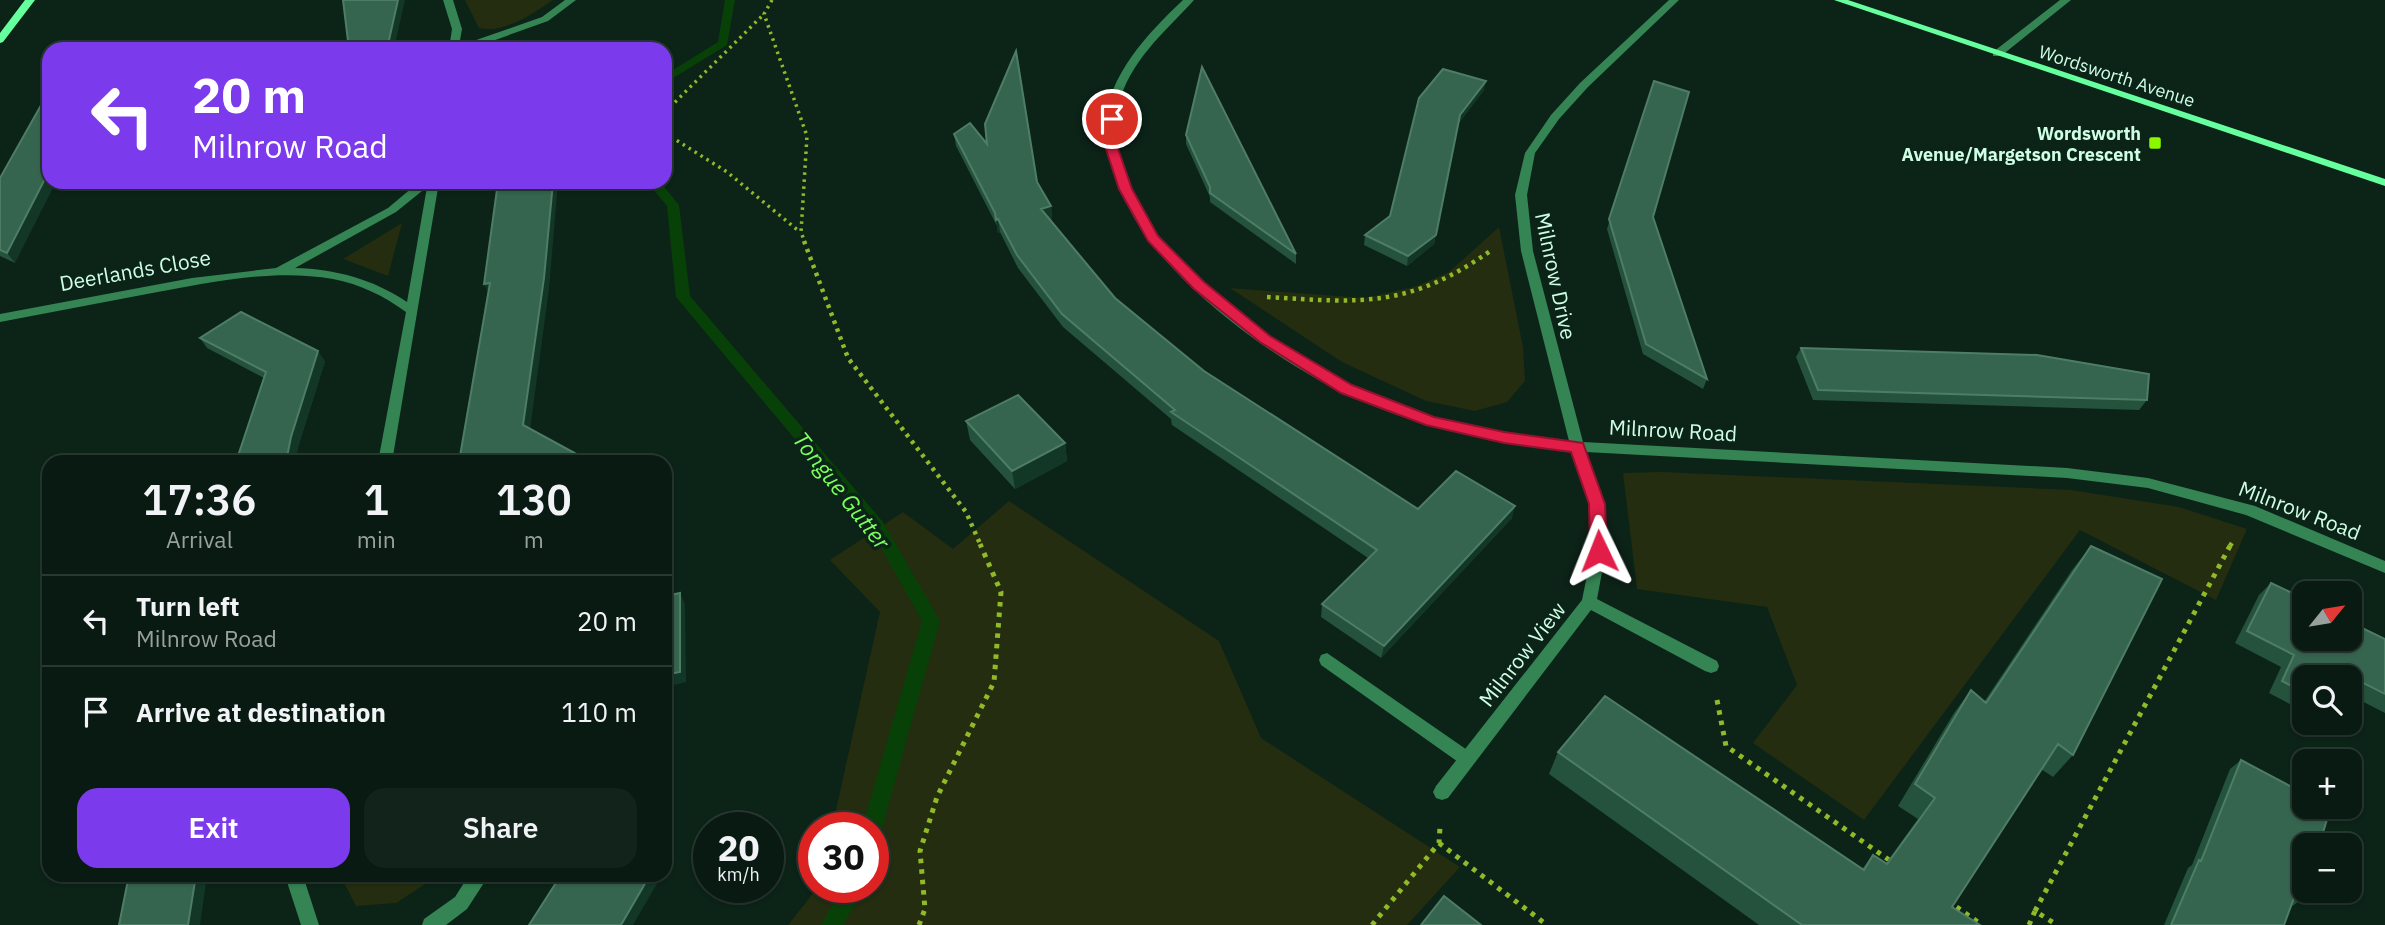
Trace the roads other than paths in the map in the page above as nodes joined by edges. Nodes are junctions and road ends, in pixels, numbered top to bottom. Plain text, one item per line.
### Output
1 (30, 0) edge
2 (448, 0) edge
3 (571, 0) edge
4 (1189, 0) edge
5 (1674, 0) edge
6 (1839, 0) edge
7 (2066, 0) edge
8 (0, 40) edge
9 (455, 42) edge
10 (481, 42) edge
11 (1997, 54) junction
12 (2385, 183) edge
13 (418, 189) edge
14 (432, 189) edge
15 (279, 272) junction
16 (412, 311) junction
17 (0, 318) edge
18 (1577, 447) junction
19 (386, 455) edge
20 (2385, 567) edge
21 (1589, 602) junction
22 (1327, 660) dead end
23 (1711, 666) road end
24 (1467, 759) junction
25 (1442, 792) road end
26 (297, 882) edge
27 (475, 882) edge
28 (310, 925) edge
29 (431, 925) edge

1 - 8 street
2 - 9 street
3 - 10 street
4 - 18 street, Milnrow Road
5 - 18 street, Milnrow Drive
6 - 11 street, Wordsworth Avenue
7 - 11 street
11 - 12 street, Wordsworth Avenue
13 - 15 street, Deerlands Close
14 - 16 street
15 - 16 street, Deerlands Close
15 - 17 street, Deerlands Close
16 - 19 street
18 - 20 street, Milnrow Road
18 - 21 street, Milnrow View
21 - 23 street
21 - 24 street, Milnrow View
22 - 24 street
24 - 25 street, Milnrow View
26 - 28 street
27 - 29 street

